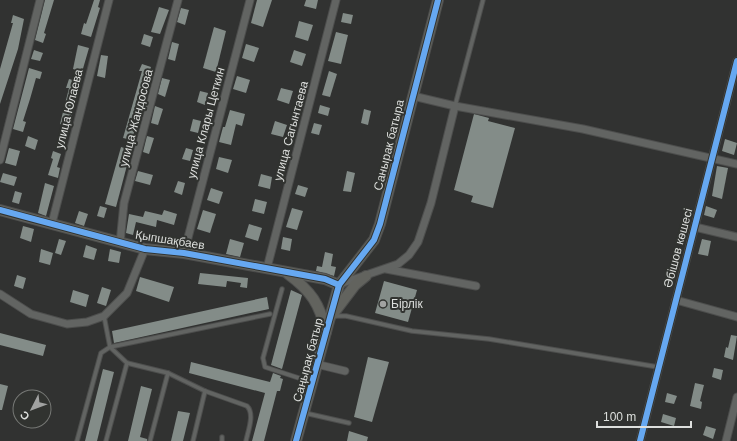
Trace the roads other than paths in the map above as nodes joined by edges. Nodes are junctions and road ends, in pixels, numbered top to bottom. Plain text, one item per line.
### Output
1 (40, 0) edge
2 (109, 0) edge
3 (178, 0) edge
4 (250, 0) edge
5 (336, 0) edge
6 (438, 0) edge
7 (483, 0) edge
8 (737, 61) edge
9 (413, 96) junction
10 (455, 106) junction
11 (712, 158) junction
12 (0, 160) edge
13 (737, 164) edge
14 (0, 210) edge
15 (52, 223) junction
16 (695, 227) junction
17 (737, 237) edge
18 (120, 243) junction
19 (145, 249) junction
20 (184, 253) junction
21 (267, 268) junction
22 (386, 269) junction
23 (285, 272) junction
24 (366, 276) junction
25 (338, 285) junction
26 (476, 286) dead end
27 (282, 289) dead end
28 (0, 294) edge
29 (676, 300) junction
30 (270, 314) dead end
31 (104, 316) junction
32 (332, 316) junction
33 (737, 317) edge
34 (326, 332) junction
35 (110, 347) junction
36 (127, 363) junction
37 (316, 364) junction
38 (658, 367) junction
39 (345, 371) dead end
40 (168, 373) junction
41 (312, 383) junction
42 (205, 391) junction
43 (737, 398) edge
44 (305, 413) junction
45 (349, 423) dead end
46 (77, 441) edge
47 (106, 441) edge
48 (150, 441) edge
49 (193, 441) edge
50 (246, 441) edge
51 (296, 441) edge
52 (640, 441) edge
53 (726, 441) edge

1 - 12 street
2 - 15 street, улица Юлаева
3 - 18 street, улица Жандосова
4 - 20 street, улица Клары Цеткин
5 - 21 street, улица Сагынтаева
6 - 9 street, Санырак батыра
7 - 10 lane
8 - 11 street, Әбішов көшесі
9 - 10 street
9 - 25 street, Санырак батыра
10 - 11 street
10 - 22 street
11 - 13 street
11 - 16 street, Әбішов көшесі
14 - 15 street, Қыпшақбаев
15 - 18 street, Қыпшақбаев
16 - 17 street
16 - 29 street, Әбішов көшесі
18 - 19 street, Қыпшақбаев
19 - 20 street, Қыпшақбаев
19 - 31 street
20 - 21 street, Қыпшақбаев
21 - 23 street, Қыпшақбаев
22 - 24 street
22 - 26 street
23 - 25 street, Қыпшақбаев
23 - 34 street
24 - 25 street
24 - 32 street
25 - 32 street, Саңырақ батыр
27 - 41 lane
28 - 31 street
29 - 33 street
29 - 38 street, Әбішов көшесі
30 - 35 lane
31 - 35 lane
32 - 34 street, Саңырақ батыр
32 - 38 lane
34 - 37 street, Саңырақ батыр
35 - 36 lane
35 - 46 lane
36 - 40 lane
36 - 47 lane
37 - 39 street
37 - 41 street, Саңырақ батыр
38 - 52 street, Әбішов көшесі
40 - 42 lane
40 - 48 lane
41 - 44 street, Саңырақ батыр
42 - 49 lane
42 - 50 lane
43 - 53 street
44 - 45 lane
44 - 51 street, Саңырақ батыр

